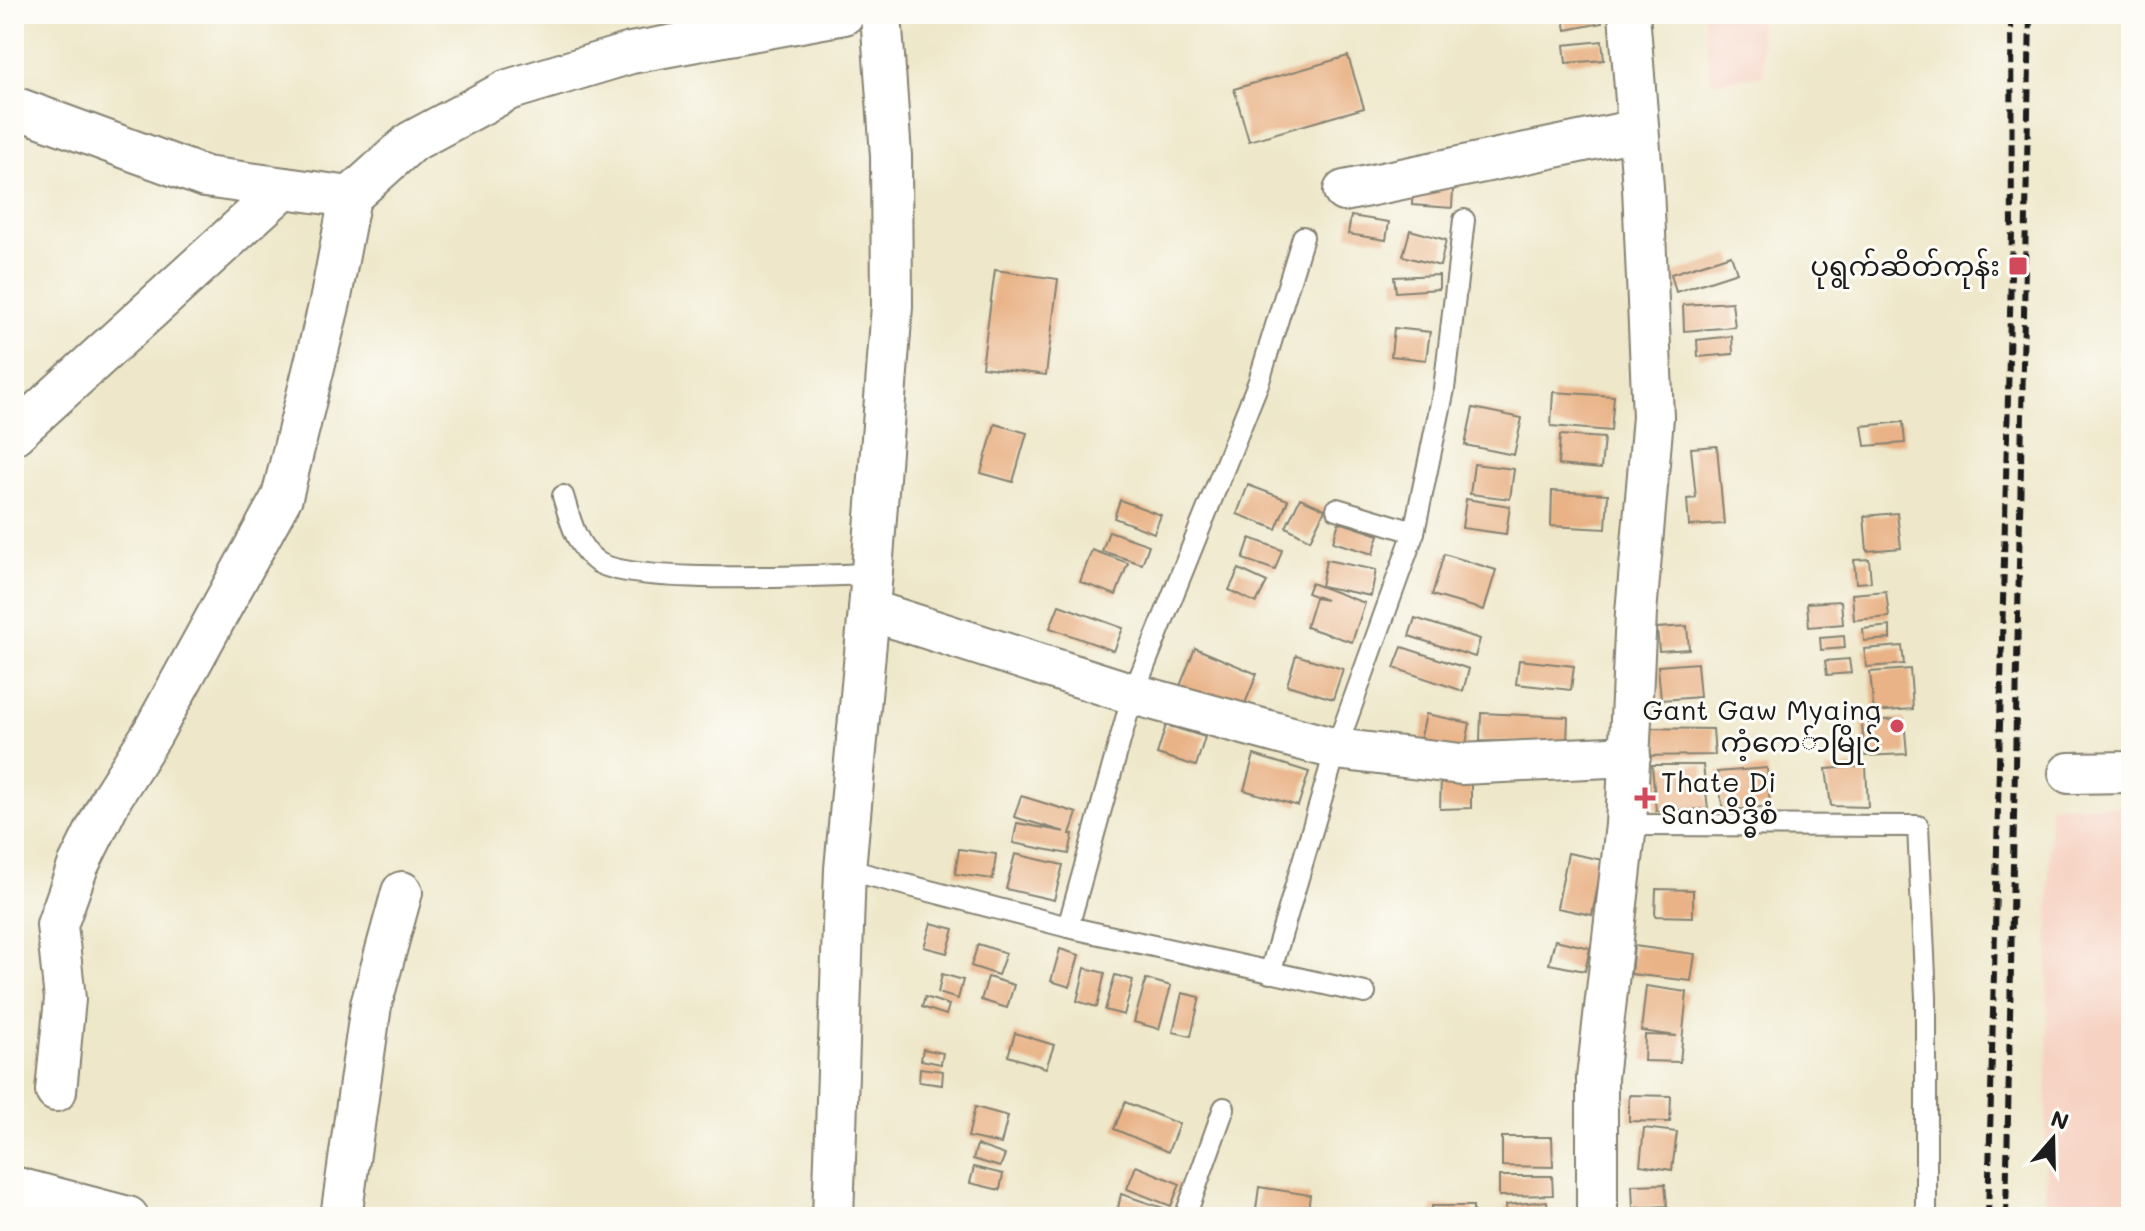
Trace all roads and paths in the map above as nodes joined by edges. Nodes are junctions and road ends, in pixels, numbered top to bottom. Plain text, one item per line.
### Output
1 (844, 14) edge
2 (881, 14) edge
3 (1629, 14) edge
4 (14, 107) edge
5 (1637, 130) junction
6 (284, 188) junction
7 (1344, 191) dead end
8 (350, 197) junction
9 (1464, 220) dead end
10 (1303, 237) dead end
11 (14, 434) edge
12 (563, 496) dead end
13 (1337, 509) dead end
14 (1414, 532) junction
15 (870, 592) junction
16 (1133, 694) junction
17 (1336, 749) junction
18 (1630, 756) junction
19 (2131, 772) edge
20 (2069, 773) dead end
21 (1626, 825) junction
22 (845, 869) junction
23 (402, 892) dead end
24 (1068, 927) junction
25 (1270, 973) junction
26 (1365, 993) dead end
27 (56, 1091) dead end
28 (1224, 1108) dead end
29 (14, 1187) edge
30 (128, 1217) edge
31 (341, 1217) edge
32 (833, 1217) edge
33 (1185, 1217) edge
34 (1597, 1217) edge
35 (1926, 1217) edge

1 - 8 street
2 - 15 street
3 - 5 street
4 - 6 street
5 - 7 street
5 - 18 street
6 - 8 street
6 - 11 street
8 - 27 street
9 - 14 lane
10 - 16 lane
12 - 15 lane
13 - 14 lane
14 - 17 lane
15 - 16 street
15 - 22 street
16 - 17 street
16 - 24 lane
17 - 18 street
17 - 25 lane
18 - 21 street
19 - 20 street
21 - 34 street
21 - 35 lane
22 - 24 lane
22 - 32 street
23 - 31 street
24 - 25 lane
25 - 26 lane
28 - 33 lane
29 - 30 street

